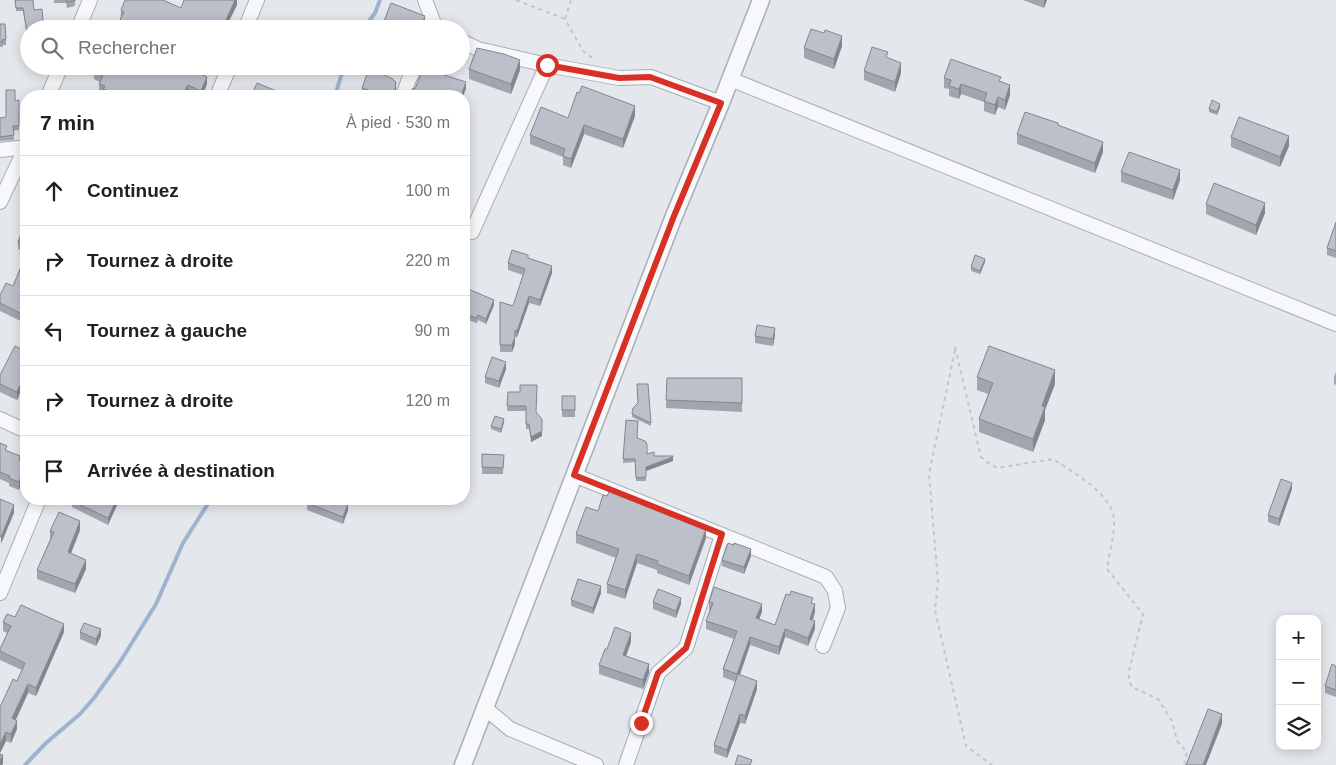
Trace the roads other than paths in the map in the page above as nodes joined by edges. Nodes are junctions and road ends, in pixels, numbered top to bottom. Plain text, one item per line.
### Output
1 (90, 0) edge
2 (257, 0) edge
3 (425, 0) edge
4 (761, 0) edge
5 (82, 20) edge
6 (249, 20) edge
7 (433, 20) edge
8 (470, 45) edge
9 (547, 65) junction
10 (57, 75) edge
11 (226, 75) edge
12 (411, 75) edge
13 (730, 78) junction
14 (51, 90) edge
15 (220, 90) edge
16 (405, 90) edge
17 (721, 103) junction
18 (20, 148) edge
19 (0, 150) edge
20 (20, 160) edge
21 (0, 202) edge
22 (472, 232) dead end
23 (1336, 324) edge
24 (0, 418) edge
25 (20, 428) edge
26 (574, 475) junction
27 (37, 505) edge
28 (722, 534) junction
29 (0, 594) edge
30 (823, 646) dead end
31 (485, 708) junction
32 (463, 765) edge
33 (596, 765) edge
34 (626, 765) edge

1 - 5 street
2 - 6 street
3 - 7 street
4 - 13 street
8 - 9 street
9 - 17 street
9 - 22 street
10 - 14 street
11 - 15 street
12 - 16 street
13 - 17 street
13 - 23 street
17 - 26 street
18 - 19 street
20 - 21 street
24 - 25 street
26 - 28 street
26 - 31 street
27 - 29 street
28 - 30 street
28 - 34 street
31 - 32 street
31 - 33 street

